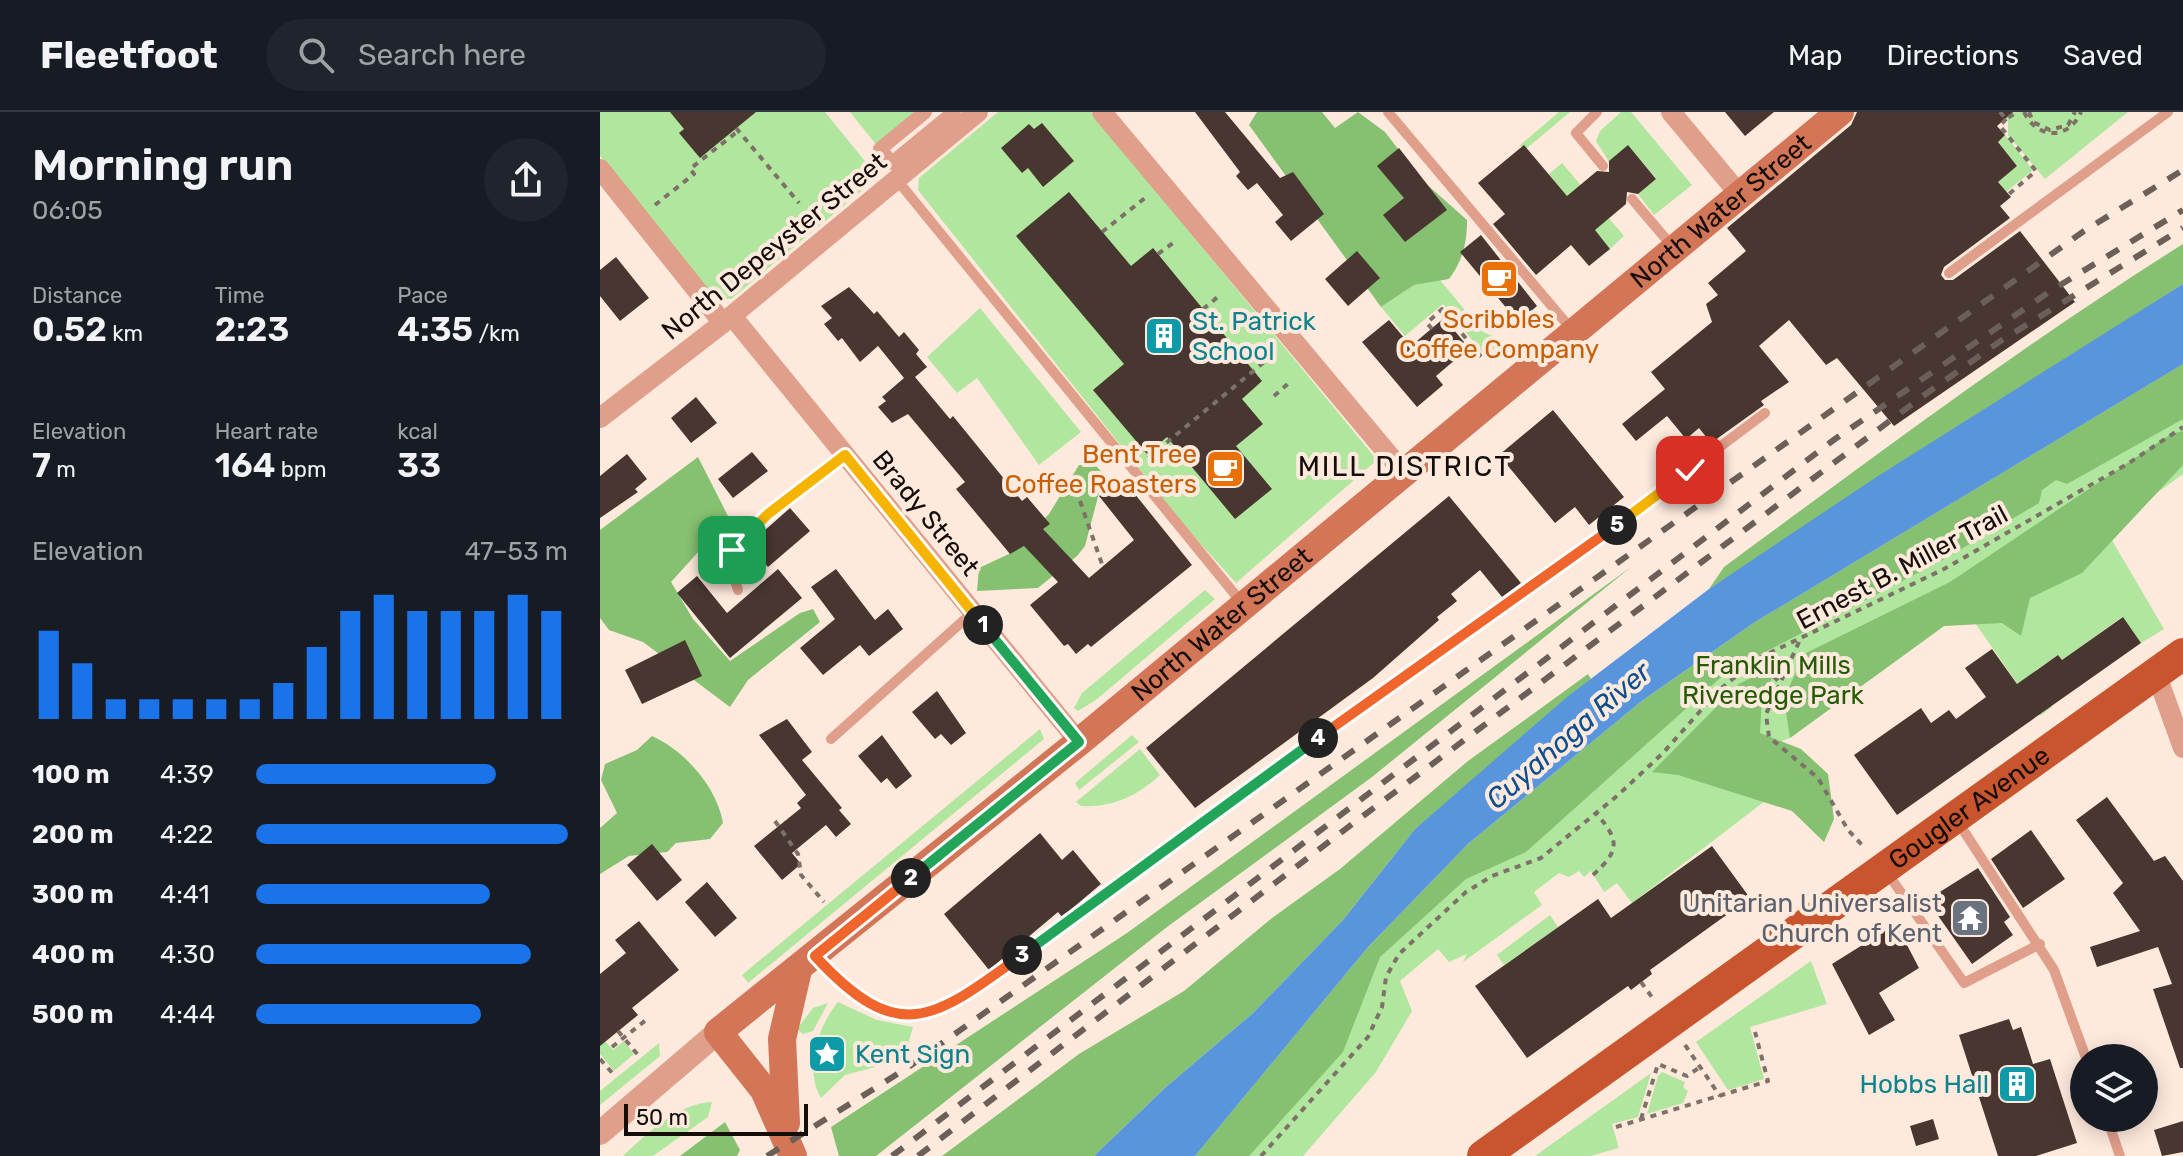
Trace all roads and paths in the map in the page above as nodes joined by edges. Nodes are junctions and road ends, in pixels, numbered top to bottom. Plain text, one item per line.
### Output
1 (925, 112) edge
2 (954, 112) edge
3 (978, 112) edge
4 (1102, 112) edge
5 (1388, 112) edge
6 (1597, 112) edge
7 (1671, 112) edge
8 (1840, 112) edge
9 (2000, 112) edge
10 (2017, 112) edge
11 (2026, 112) edge
12 (2078, 112) edge
13 (2168, 112) edge
14 (2006, 119) junction
15 (1603, 166) dead end
16 (600, 169) edge
17 (897, 180) junction
18 (1162, 184) junction
19 (2009, 194) dead end
20 (1740, 195) junction
21 (1632, 199) dead end
22 (799, 203) dead end
23 (652, 208) dead end
24 (1102, 232) dead end
25 (1173, 243) dead end
26 (1674, 249) junction
27 (1158, 254) dead end
28 (1949, 273) dead end
29 (1219, 296) dead end
30 (1203, 309) dead end
31 (728, 320) junction
32 (1432, 329) dead end
33 (1573, 332) junction
34 (1269, 358) dead end
35 (1482, 358) dead end
36 (1290, 382) dead end
37 (1274, 396) dead end
38 (1765, 413) dead end
39 (600, 418) edge
40 (2183, 427) edge
41 (845, 455) junction
42 (1148, 458) dead end
43 (1404, 473) junction
44 (1080, 501) dead end
45 (1103, 567) dead end
46 (738, 590) dead end
47 (1244, 605) junction
48 (973, 612) junction
49 (1799, 642) junction
50 (2183, 654) edge
51 (1757, 659) junction
52 (2156, 673) junction
53 (1780, 683) junction
54 (831, 739) dead end
55 (1079, 742) junction
56 (2183, 748) edge
57 (1596, 813) junction
58 (1955, 817) junction
59 (775, 821) dead end
60 (1873, 857) junction
61 (1593, 875) dead end
62 (824, 902) dead end
63 (2040, 944) junction
64 (806, 963) junction
65 (1641, 982) dead end
66 (1647, 990) dead end
67 (646, 1020) dead end
68 (618, 1031) dead end
69 (718, 1032) junction
70 (1755, 1032) dead end
71 (1677, 1034) dead end
72 (624, 1038) junction
73 (2081, 1044) edge
74 (612, 1047) dead end
75 (638, 1055) dead end
76 (600, 1059) edge
77 (1700, 1067) junction
78 (614, 1075) dead end
79 (1720, 1096) junction
80 (1641, 1119) junction
81 (1616, 1127) dead end
82 (2112, 1132) edge
83 (600, 1133) edge
84 (791, 1150) edge
85 (1261, 1156) edge
86 (1483, 1156) edge
87 (2120, 1156) edge

1 - 2 street
3 - 17 street, North Depeyster Street
4 - 18 street
5 - 33 lane
6 - 15 lane
7 - 20 street
8 - 20 main road, North Water Street
9 - 14 path
10 - 14 path
11 - 12 path
13 - 28 lane
14 - 19 path
16 - 31 street, Brady Street
17 - 31 street, North Depeyster Street
17 - 47 lane
18 - 24 path
18 - 43 street
20 - 26 main road, North Water Street
21 - 26 lane
22 - 23 path
25 - 27 path
26 - 33 main road, North Water Street
29 - 30 path
31 - 39 street, North Depeyster Street
31 - 41 street, Brady Street
32 - 35 path
33 - 43 main road, North Water Street
34 - 42 path
36 - 37 path
38 - 64 lane
40 - 49 path, Ernest B. Miller Trail
41 - 46 lane
41 - 48 street, Brady Street
43 - 47 main road, North Water Street
44 - 45 path
47 - 55 main road, North Water Street
48 - 54 lane
48 - 55 street, Brady Street
49 - 51 path, Ernest B. Miller Trail
49 - 53 path
50 - 52 main road, Gougler Avenue
51 - 53 path
51 - 57 path, Ernest B. Miller Trail
52 - 56 street
52 - 58 main road, Gougler Avenue
53 - 60 path
55 - 64 main road, North Water Street
57 - 61 path
57 - 85 path, Ernest B. Miller Trail
58 - 60 main road, Gougler Avenue
58 - 63 lane
59 - 62 path
60 - 63 lane
60 - 86 main road, Gougler Avenue
63 - 73 lane
64 - 69 main road, North Water Street
64 - 84 main road
65 - 66 path
67 - 72 path
68 - 72 path
69 - 83 street, North Water Street
69 - 84 main road
70 - 79 path
71 - 77 path
72 - 74 path
72 - 75 path
76 - 78 path
77 - 79 path
77 - 80 path
79 - 80 path
80 - 81 path
82 - 87 lane

